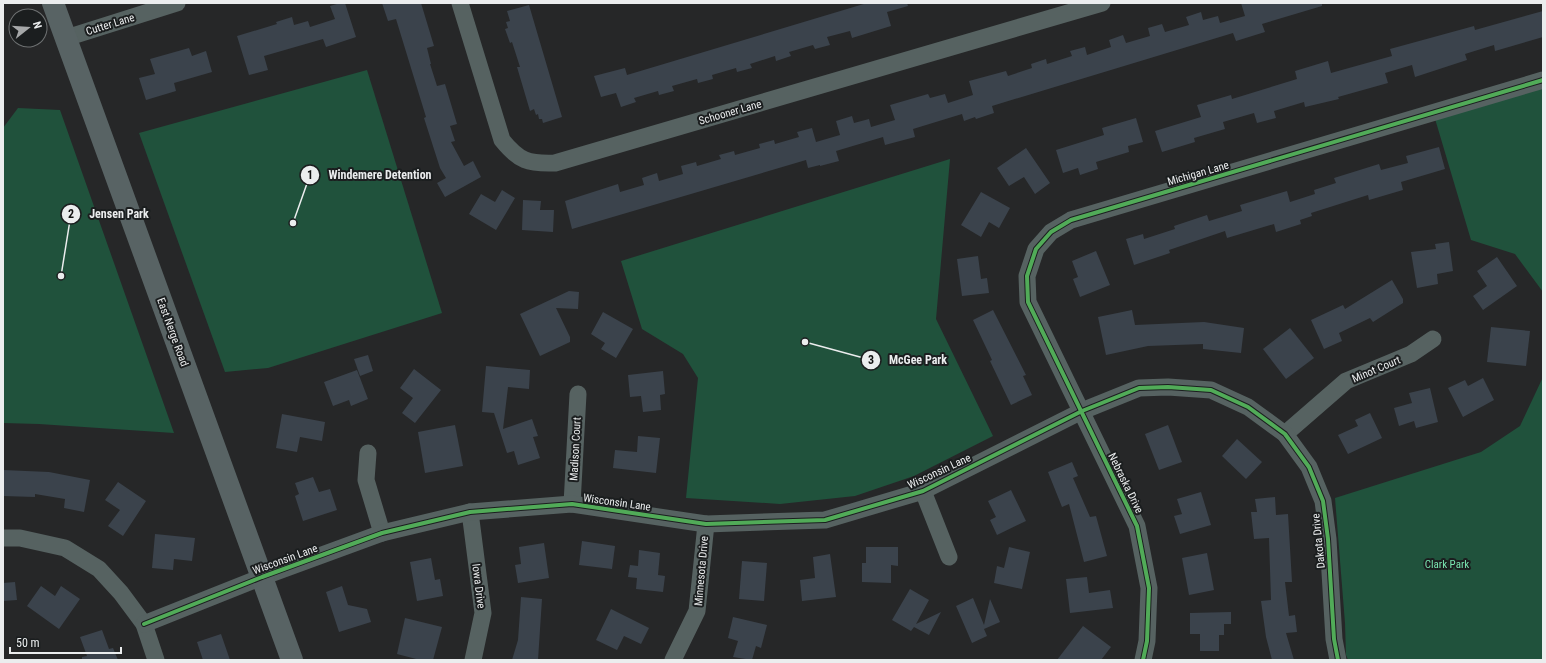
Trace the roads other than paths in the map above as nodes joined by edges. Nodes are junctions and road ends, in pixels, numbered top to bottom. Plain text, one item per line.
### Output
1 (53, 3) edge
2 (177, 3) edge
3 (460, 3) edge
4 (1102, 3) edge
5 (66, 38) junction
6 (1543, 80) edge
7 (1433, 339) dead end
8 (578, 394) dead end
9 (1082, 411) junction
10 (1285, 434) junction
11 (368, 453) dead end
12 (922, 491) junction
13 (572, 504) junction
14 (470, 512) junction
15 (706, 524) junction
16 (382, 533) junction
17 (3, 538) edge
18 (949, 557) dead end
19 (262, 577) junction
20 (144, 624) junction
21 (156, 660) edge
22 (292, 660) edge
23 (473, 660) edge
24 (673, 660) edge
25 (1143, 660) edge
26 (1338, 660) edge

1 - 5 main road, East Nerge Road
2 - 5 street, Cutter Lane
3 - 4 street, Schooner Lane
5 - 19 main road, East Nerge Road
6 - 9 street, Michigan Lane
7 - 10 street, Minot Court
8 - 13 street, Madison Court
9 - 10 street, Dakota Drive
9 - 12 street, Wisconsin Lane
9 - 25 street, Nebraska Drive
10 - 26 street, Dakota Drive
11 - 16 street
12 - 15 street, Wisconsin Lane
12 - 18 street
13 - 14 street, Wisconsin Lane
13 - 15 street, Wisconsin Lane
14 - 16 street, Wisconsin Lane
14 - 23 street, Iowa Drive
15 - 24 street, Minnesota Drive
16 - 19 street, Wisconsin Lane
17 - 20 street
19 - 20 street, Wisconsin Lane
19 - 22 main road, East Nerge Road
20 - 21 street

